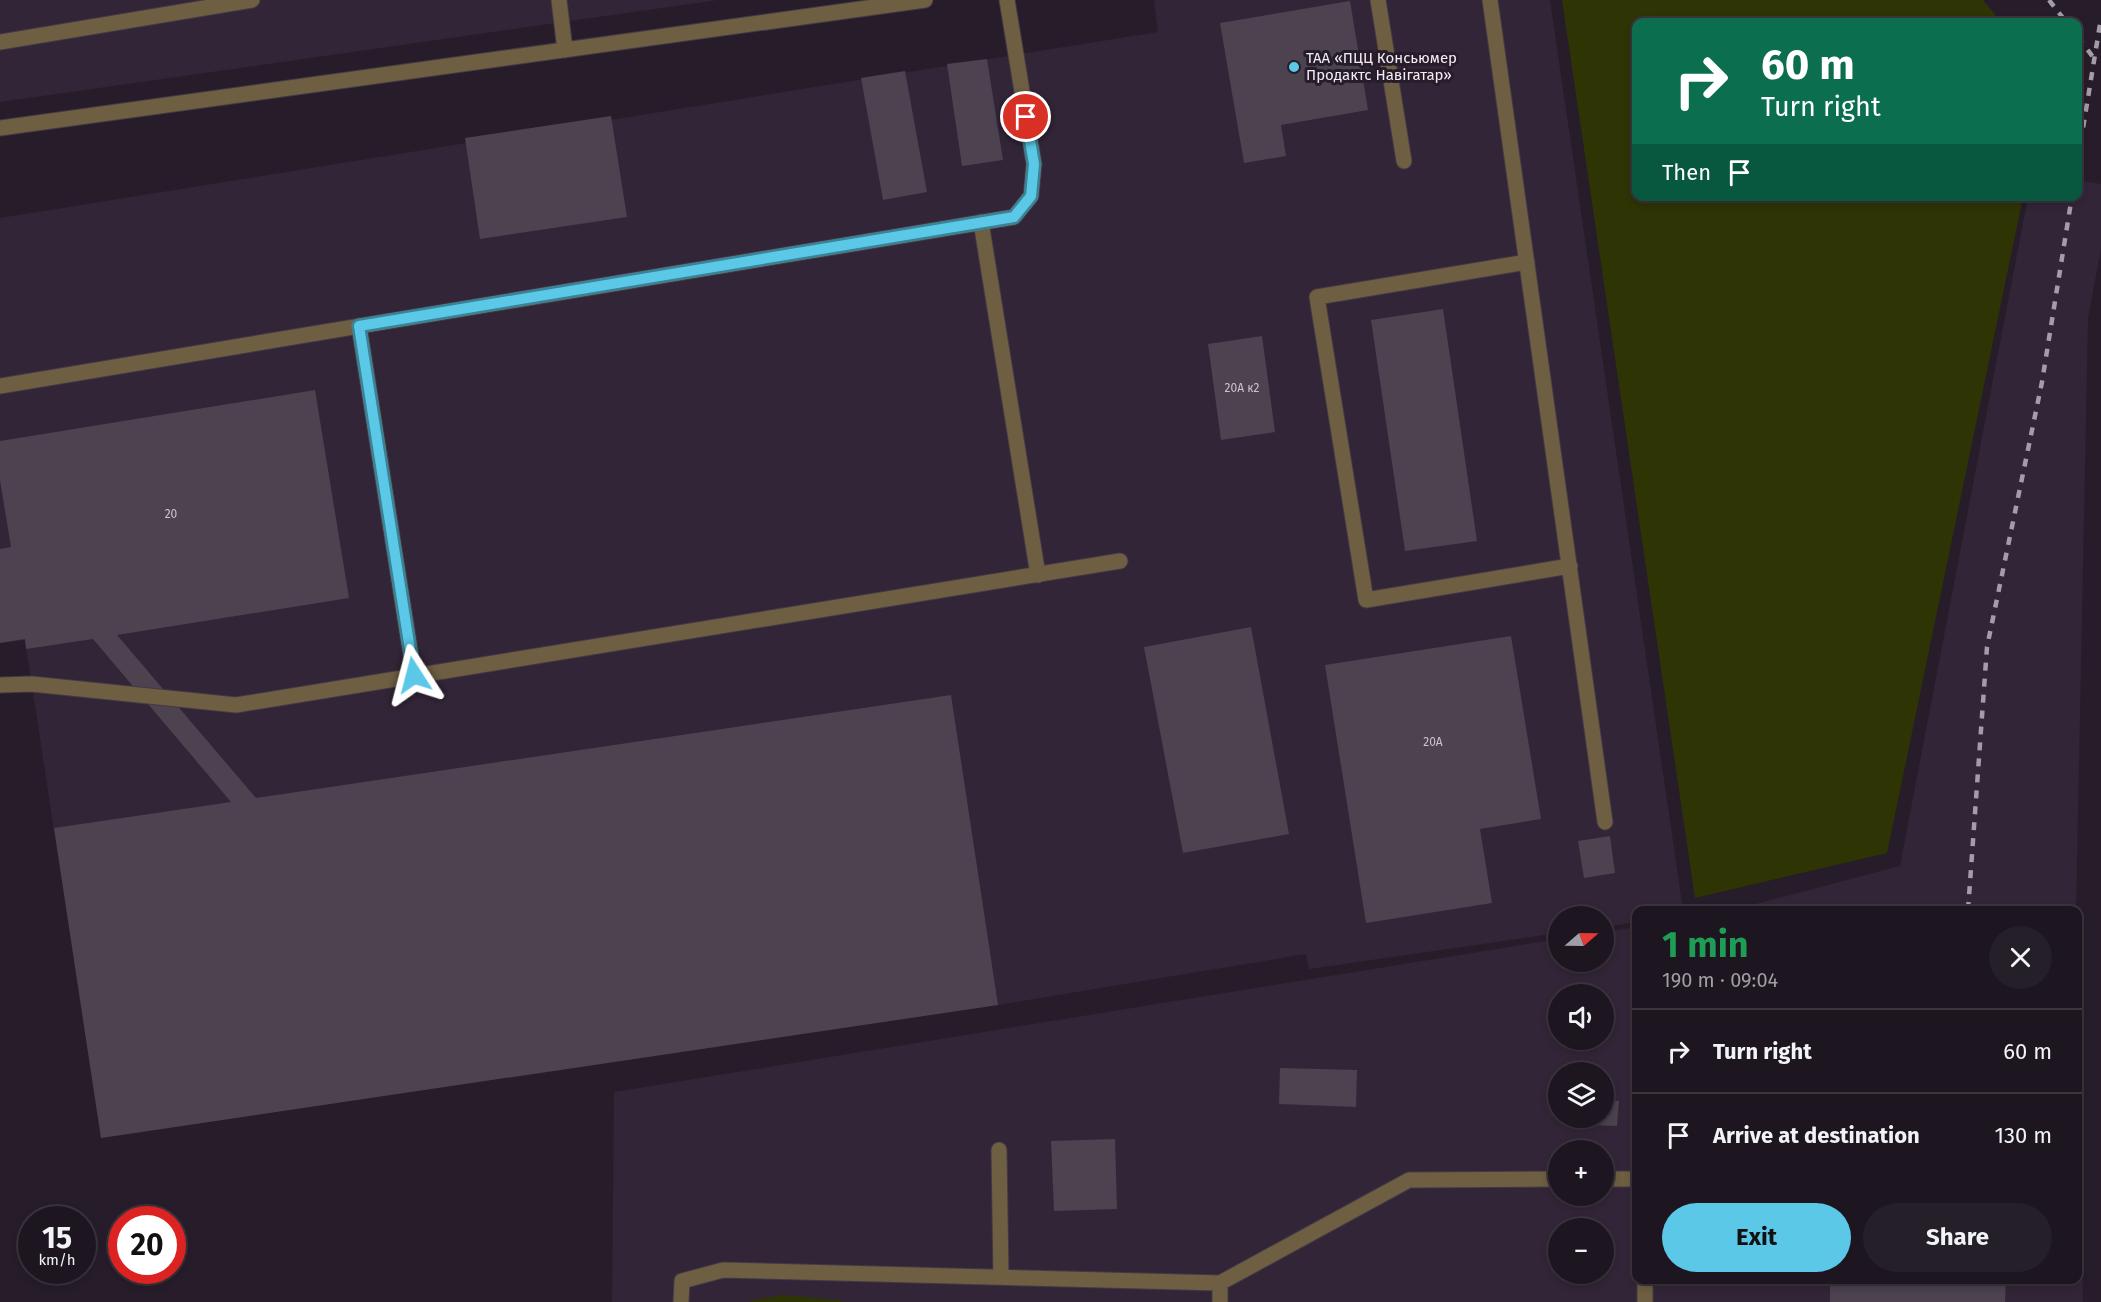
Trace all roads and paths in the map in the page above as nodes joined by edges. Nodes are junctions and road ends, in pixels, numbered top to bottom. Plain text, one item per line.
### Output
1 (252, 0) edge
2 (559, 0) edge
3 (925, 0) edge
4 (1006, 0) edge
5 (1378, 0) edge
6 (1490, 0) edge
7 (0, 42) edge
8 (565, 50) junction
9 (0, 128) edge
10 (1404, 161) dead end
11 (981, 222) junction
12 (1527, 262) junction
13 (359, 326) junction
14 (0, 386) edge
15 (1120, 561) dead end
16 (1570, 566) junction
17 (1038, 574) junction
18 (414, 675) junction
19 (0, 685) edge
20 (1605, 822) dead end
21 (999, 1150) dead end
22 (1548, 1179) edge
23 (1614, 1179) edge
24 (1632, 1179) edge
25 (1001, 1277) junction
26 (1220, 1283) junction
27 (1645, 1284) edge
28 (681, 1302) edge
29 (1220, 1302) edge
30 (1645, 1302) edge

1 - 7 lane
2 - 8 lane
3 - 8 lane
4 - 11 lane
5 - 10 lane
6 - 12 lane
8 - 9 lane
11 - 13 lane
11 - 17 lane
12 - 16 lane
12 - 16 lane
13 - 14 lane
13 - 18 lane
15 - 17 lane
16 - 20 lane
17 - 18 lane
18 - 19 lane
21 - 25 lane
22 - 26 lane
23 - 24 lane
25 - 26 lane
25 - 28 lane
26 - 29 lane
27 - 30 lane

